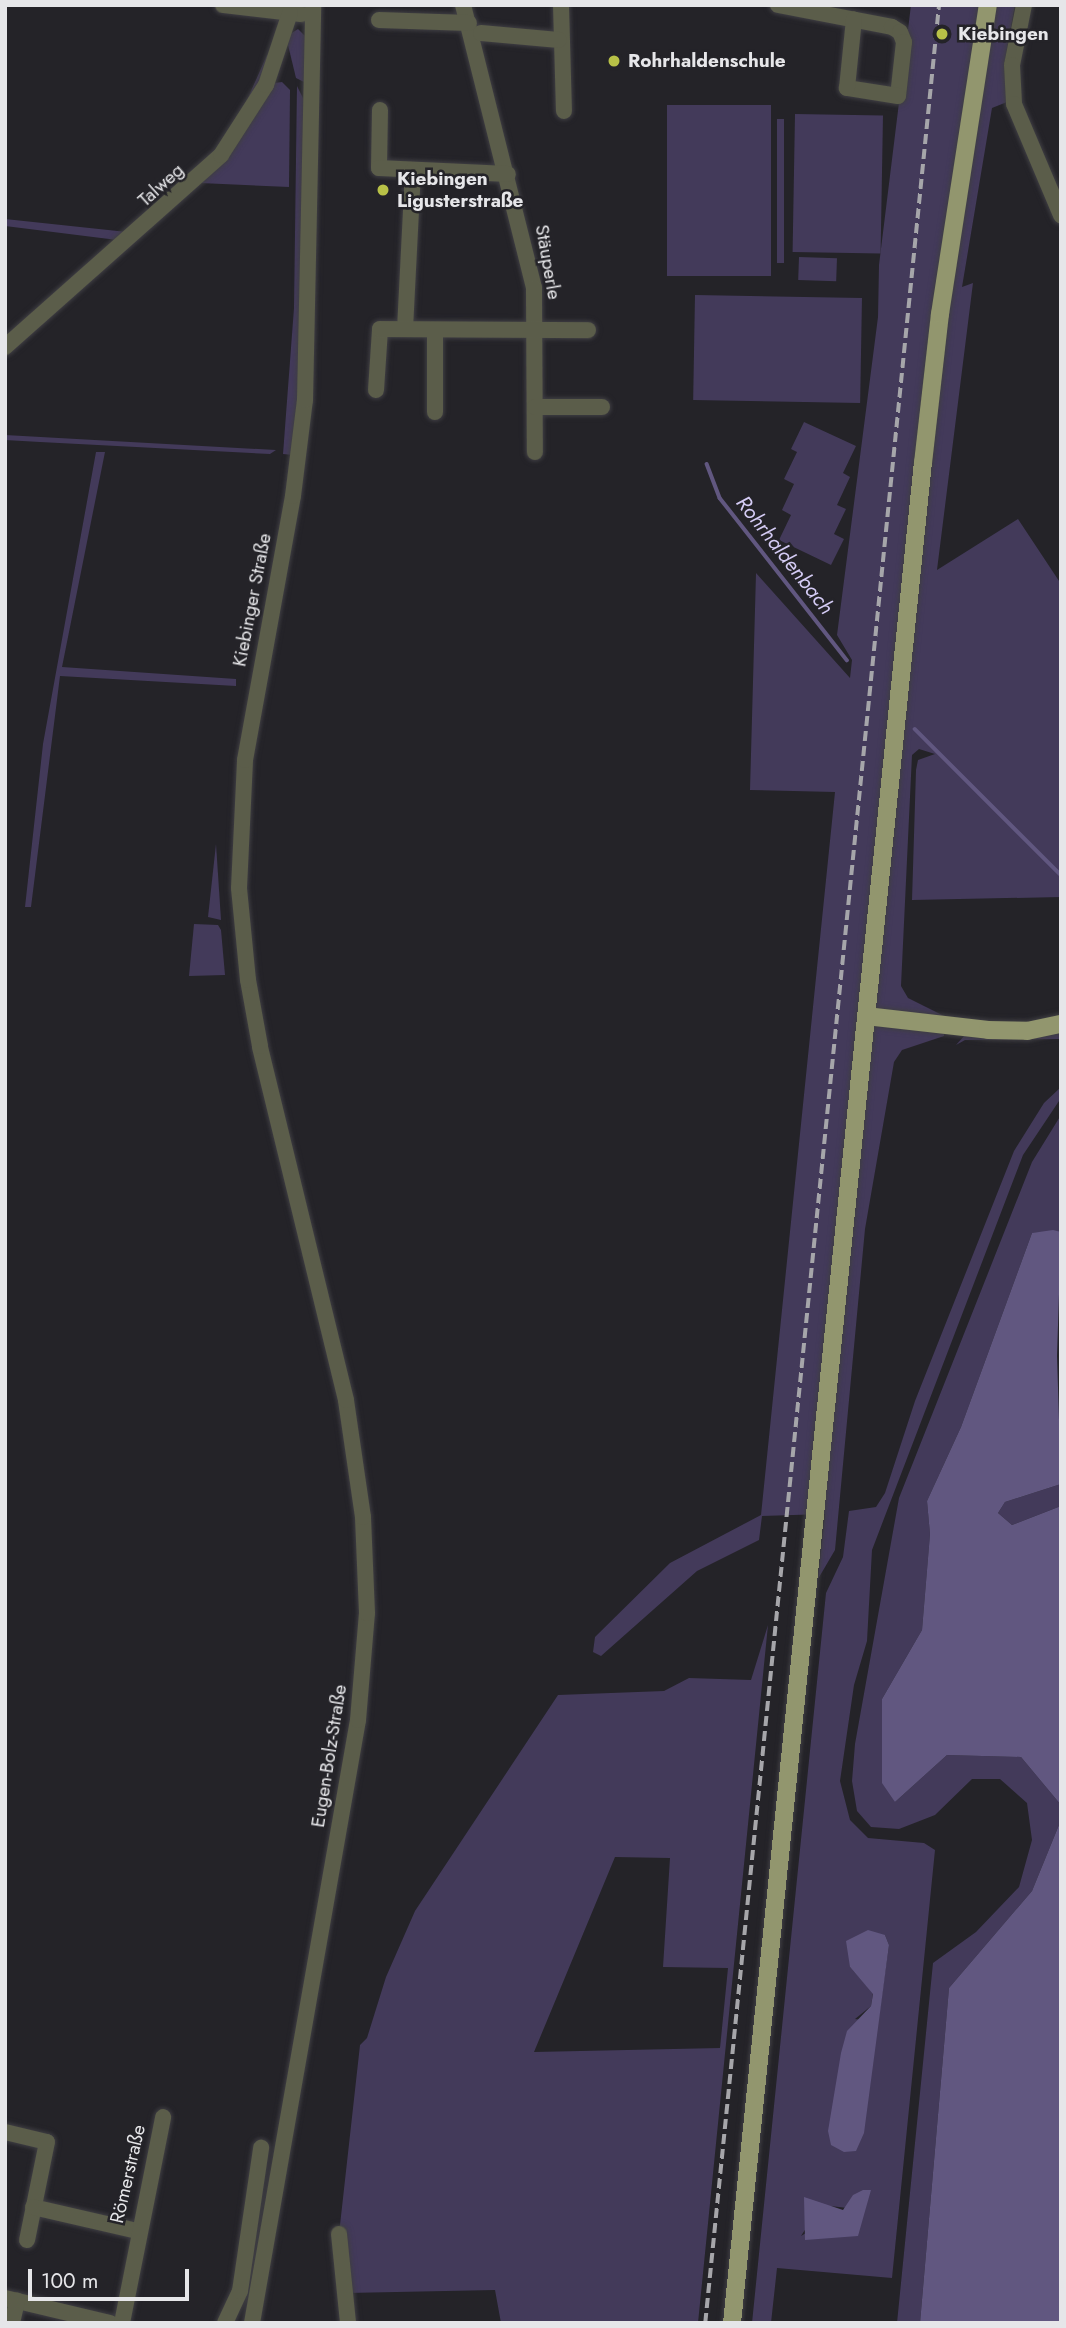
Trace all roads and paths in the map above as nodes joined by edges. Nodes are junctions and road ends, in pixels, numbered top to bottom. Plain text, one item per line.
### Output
1 (223, 5) edge
2 (463, 5) edge
3 (561, 5) edge
4 (778, 5) edge
5 (988, 5) edge
6 (1024, 5) edge
7 (313, 10) edge
8 (290, 13) junction
9 (853, 19) junction
10 (379, 20) dead end
11 (475, 28) junction
12 (559, 40) junction
13 (380, 110) dead end
14 (564, 111) dead end
15 (413, 170) junction
16 (508, 174) junction
17 (1061, 215) edge
18 (405, 329) junction
19 (435, 330) junction
20 (588, 330) dead end
21 (537, 331) junction
22 (5, 347) edge
23 (376, 390) dead end
24 (536, 407) junction
25 (603, 407) dead end
26 (435, 412) dead end
27 (535, 452) dead end
28 (866, 1016) junction
29 (1061, 1024) edge
30 (299, 1196) joint
31 (163, 2117) dead end
32 (5, 2132) edge
33 (261, 2148) dead end
34 (33, 2207) junction
35 (137, 2231) junction
36 (339, 2234) dead end
37 (27, 2239) dead end
38 (11, 2299) edge
39 (250, 2319) edge
40 (12, 2323) edge
41 (110, 2323) edge
42 (122, 2323) edge
43 (225, 2323) edge
44 (348, 2323) edge
45 (732, 2323) edge

1 - 8 street
2 - 11 street, Stäuperle
3 - 12 street
4 - 9 street
5 - 28 main road
6 - 17 street
7 - 8 street
7 - 30 street, Kiebinger Straße
8 - 22 street, Talweg
9 - 9 street
10 - 11 street
11 - 12 street
11 - 16 street, Stäuperle
12 - 14 street
13 - 15 street
15 - 16 street
15 - 18 street
16 - 21 street, Stäuperle
18 - 19 street
18 - 23 street
19 - 21 street
19 - 26 street
20 - 21 street
21 - 24 street, Stäuperle
24 - 25 street
24 - 27 street, Stäuperle
28 - 29 main road
28 - 45 main road
30 - 39 street, Eugen-Bolz-Straße
31 - 35 street, Römerstraße
32 - 34 street
33 - 43 street
34 - 35 street
34 - 37 street
35 - 42 street, Römerstraße
36 - 44 street
38 - 40 street
38 - 41 street

